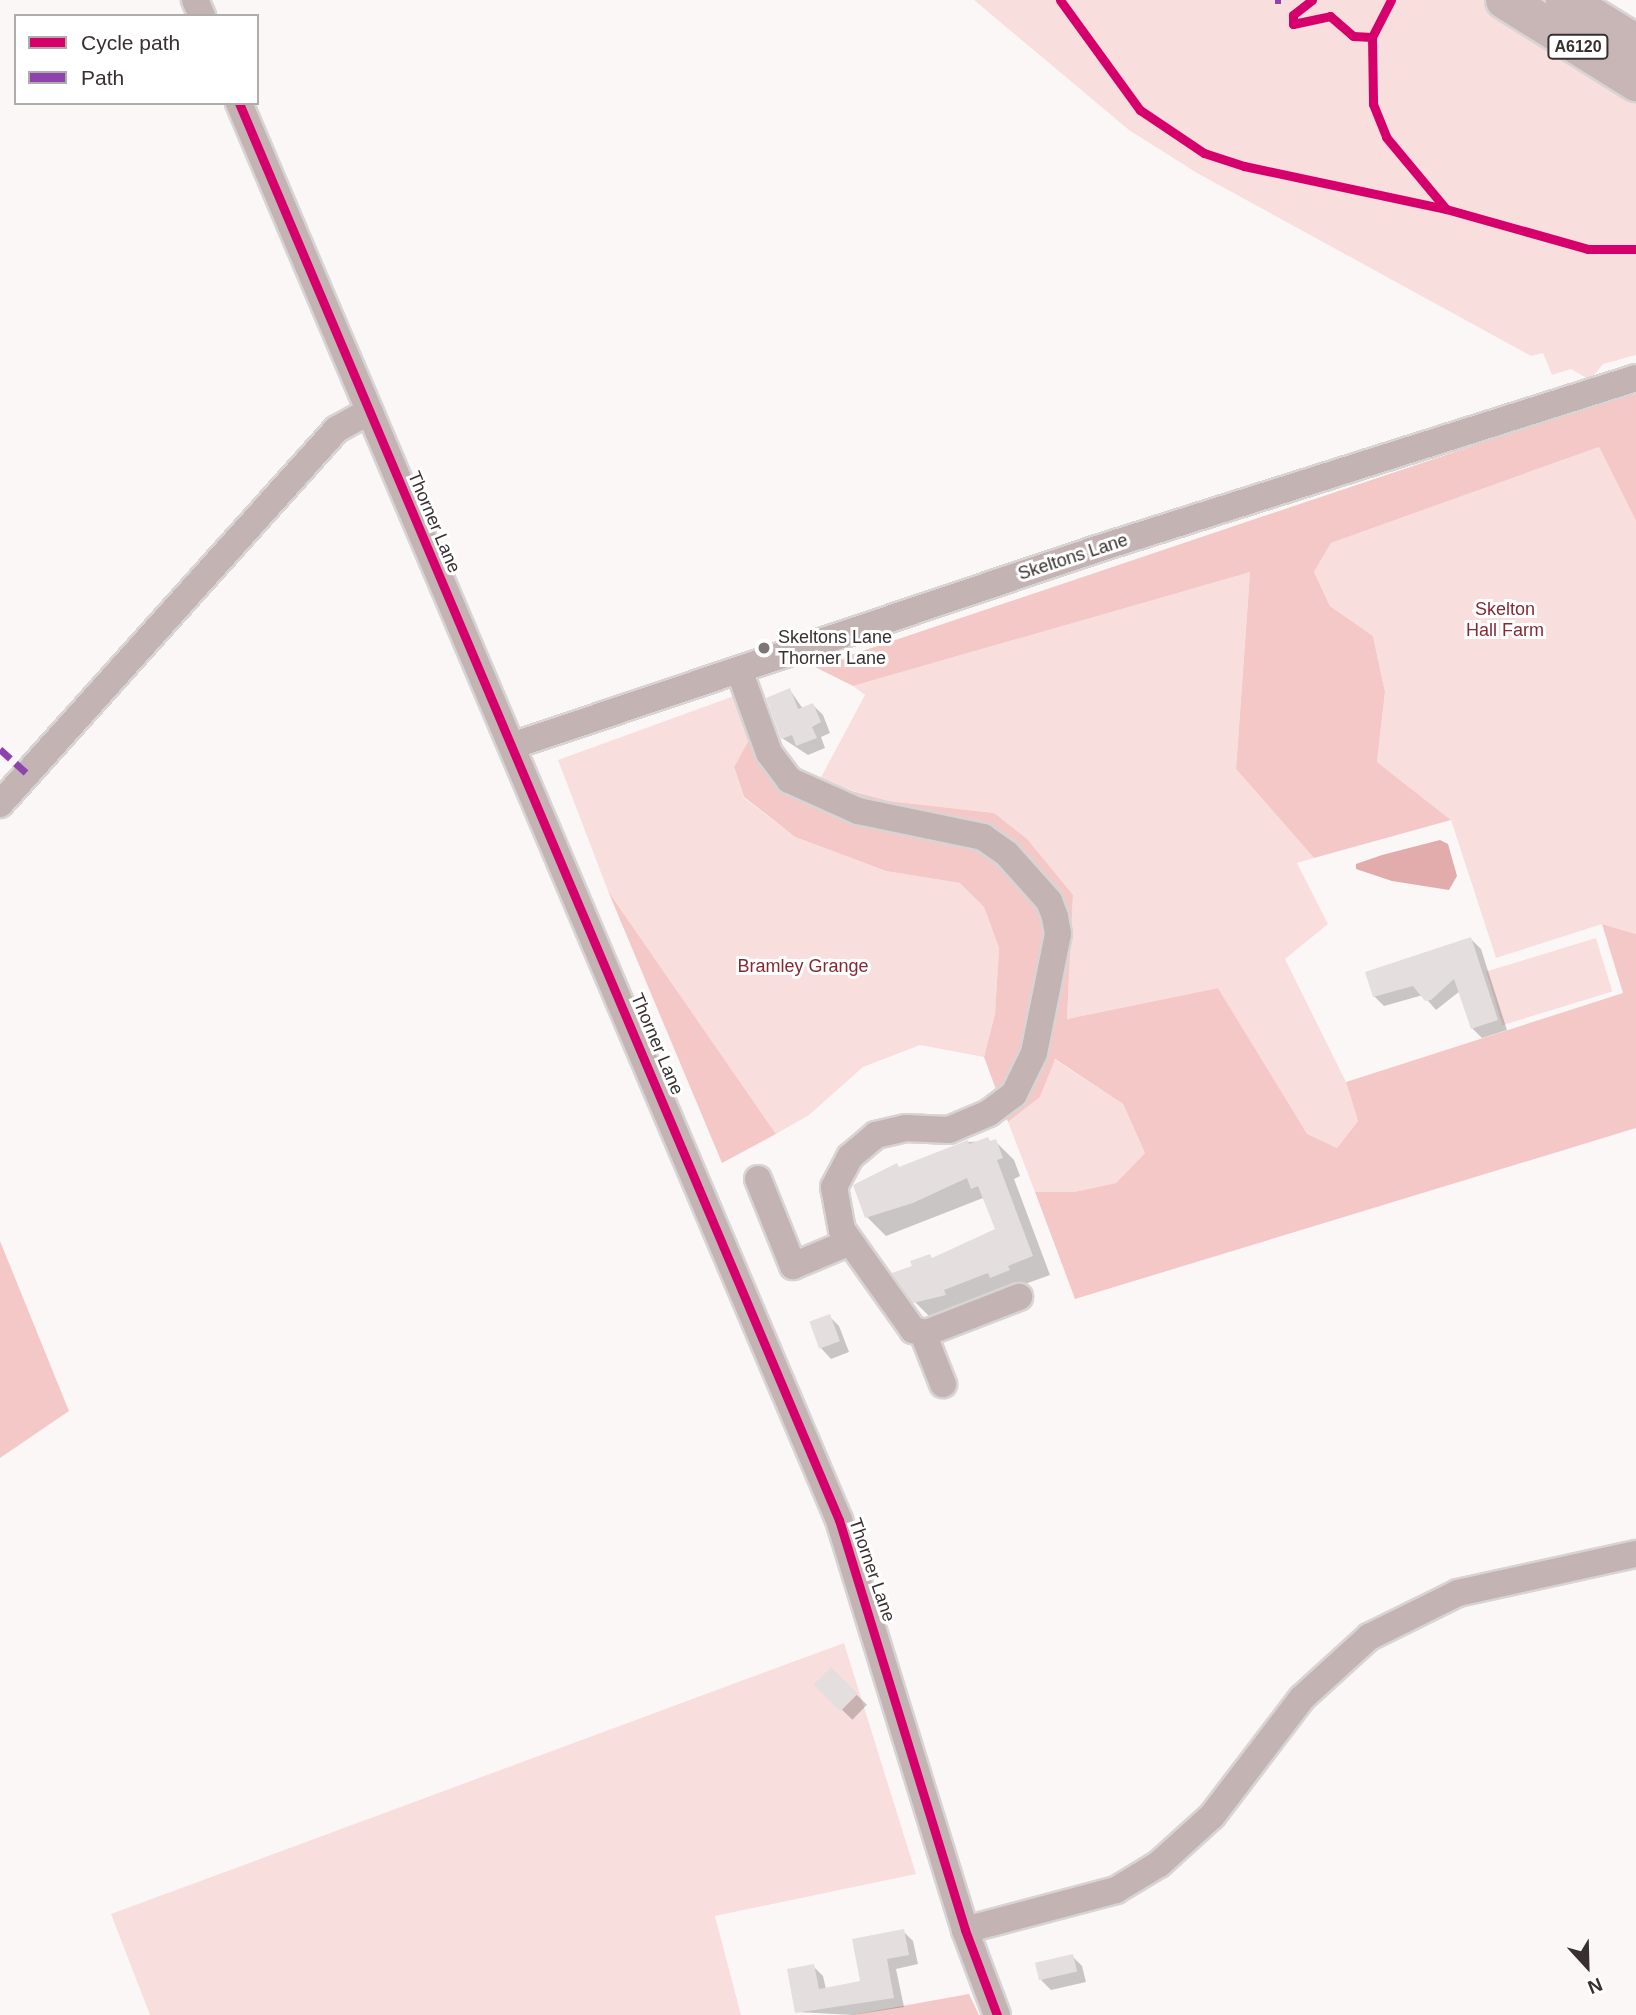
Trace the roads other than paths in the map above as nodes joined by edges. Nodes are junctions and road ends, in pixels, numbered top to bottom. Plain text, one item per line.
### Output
1 (1565, 0) edge
2 (1513, 5) edge
3 (1636, 44) edge
4 (1636, 82) edge
5 (240, 105) edge
6 (1636, 378) edge
7 (369, 411) junction
8 (739, 670) junction
9 (512, 747) junction
10 (0, 804) edge
11 (758, 1179) dead end
12 (854, 1248) junction
13 (813, 1274) dead end
14 (1018, 1297) dead end
15 (923, 1333) junction
16 (943, 1384) dead end
17 (1636, 1554) edge
18 (965, 1930) junction
19 (996, 2015) edge

1 - 3 highway, A6120
2 - 4 highway, A6120
5 - 7 street, Thorner Lane
6 - 8 street, Skeltons Lane
7 - 9 street, Thorner Lane
7 - 10 street
8 - 9 street, Skeltons Lane
8 - 12 street
9 - 18 street, Thorner Lane
11 - 12 street
12 - 13 street
12 - 15 street
14 - 15 street
15 - 16 street
17 - 18 street
18 - 19 street, Thorner Lane

